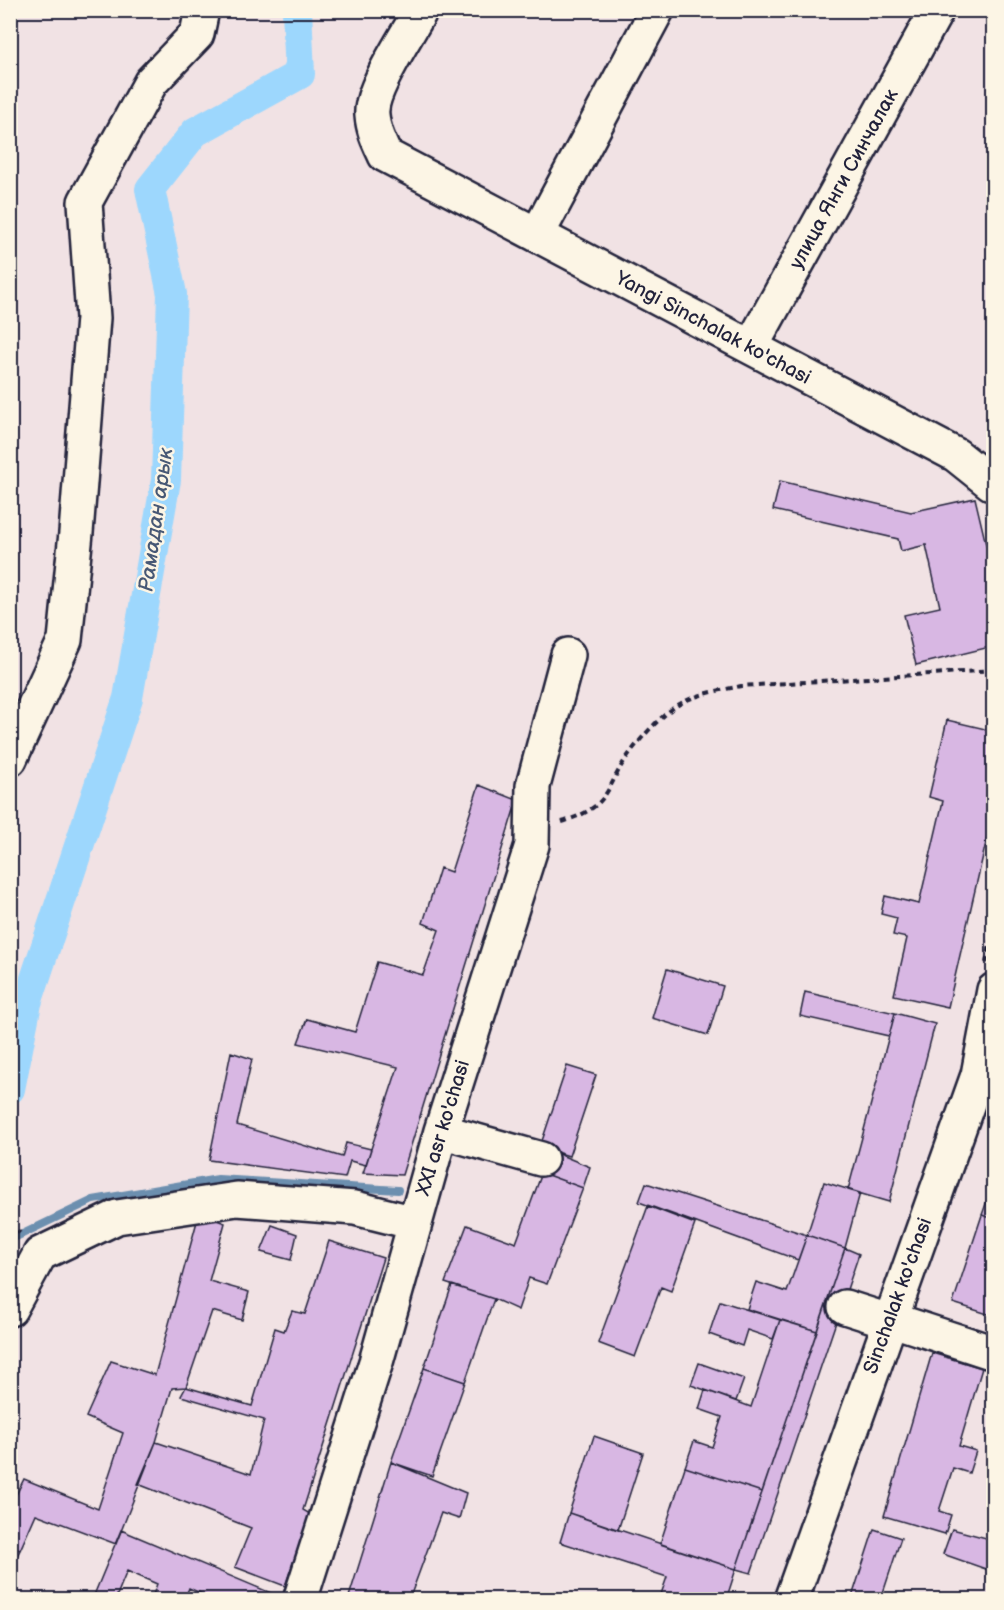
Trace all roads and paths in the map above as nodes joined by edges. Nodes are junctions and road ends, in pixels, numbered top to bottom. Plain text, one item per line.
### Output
1 (202, 10) edge
2 (421, 10) edge
3 (657, 10) edge
4 (937, 10) edge
5 (537, 235) junction
6 (751, 347) junction
7 (993, 485) edge
8 (568, 654) dead end
9 (993, 670) edge
10 (10, 759) edge
11 (532, 845) junction
12 (993, 990) edge
13 (441, 1131) junction
14 (541, 1159) dead end
15 (415, 1223) junction
16 (845, 1307) dead end
17 (10, 1309) edge
18 (890, 1320) junction
19 (993, 1353) edge
20 (300, 1599) edge
21 (791, 1599) edge

1 - 10 street
2 - 5 street, Yangi Sinchalak ko'chasi
3 - 5 street
4 - 6 street, улица Янги Синчалак
5 - 6 street, Yangi Sinchalak ko'chasi
6 - 7 street, Yangi Sinchalak ko'chasi
8 - 11 street, XXI asr ko'chasi
9 - 11 path
11 - 13 street, XXI asr ko'chasi
12 - 18 street, Sinchalak ko'chasi
13 - 14 street
13 - 15 street, XXI asr ko'chasi
15 - 17 street
15 - 20 street, XXI asr ko'chasi
16 - 18 street
18 - 19 street
18 - 21 street, Sinchalak ko'chasi

